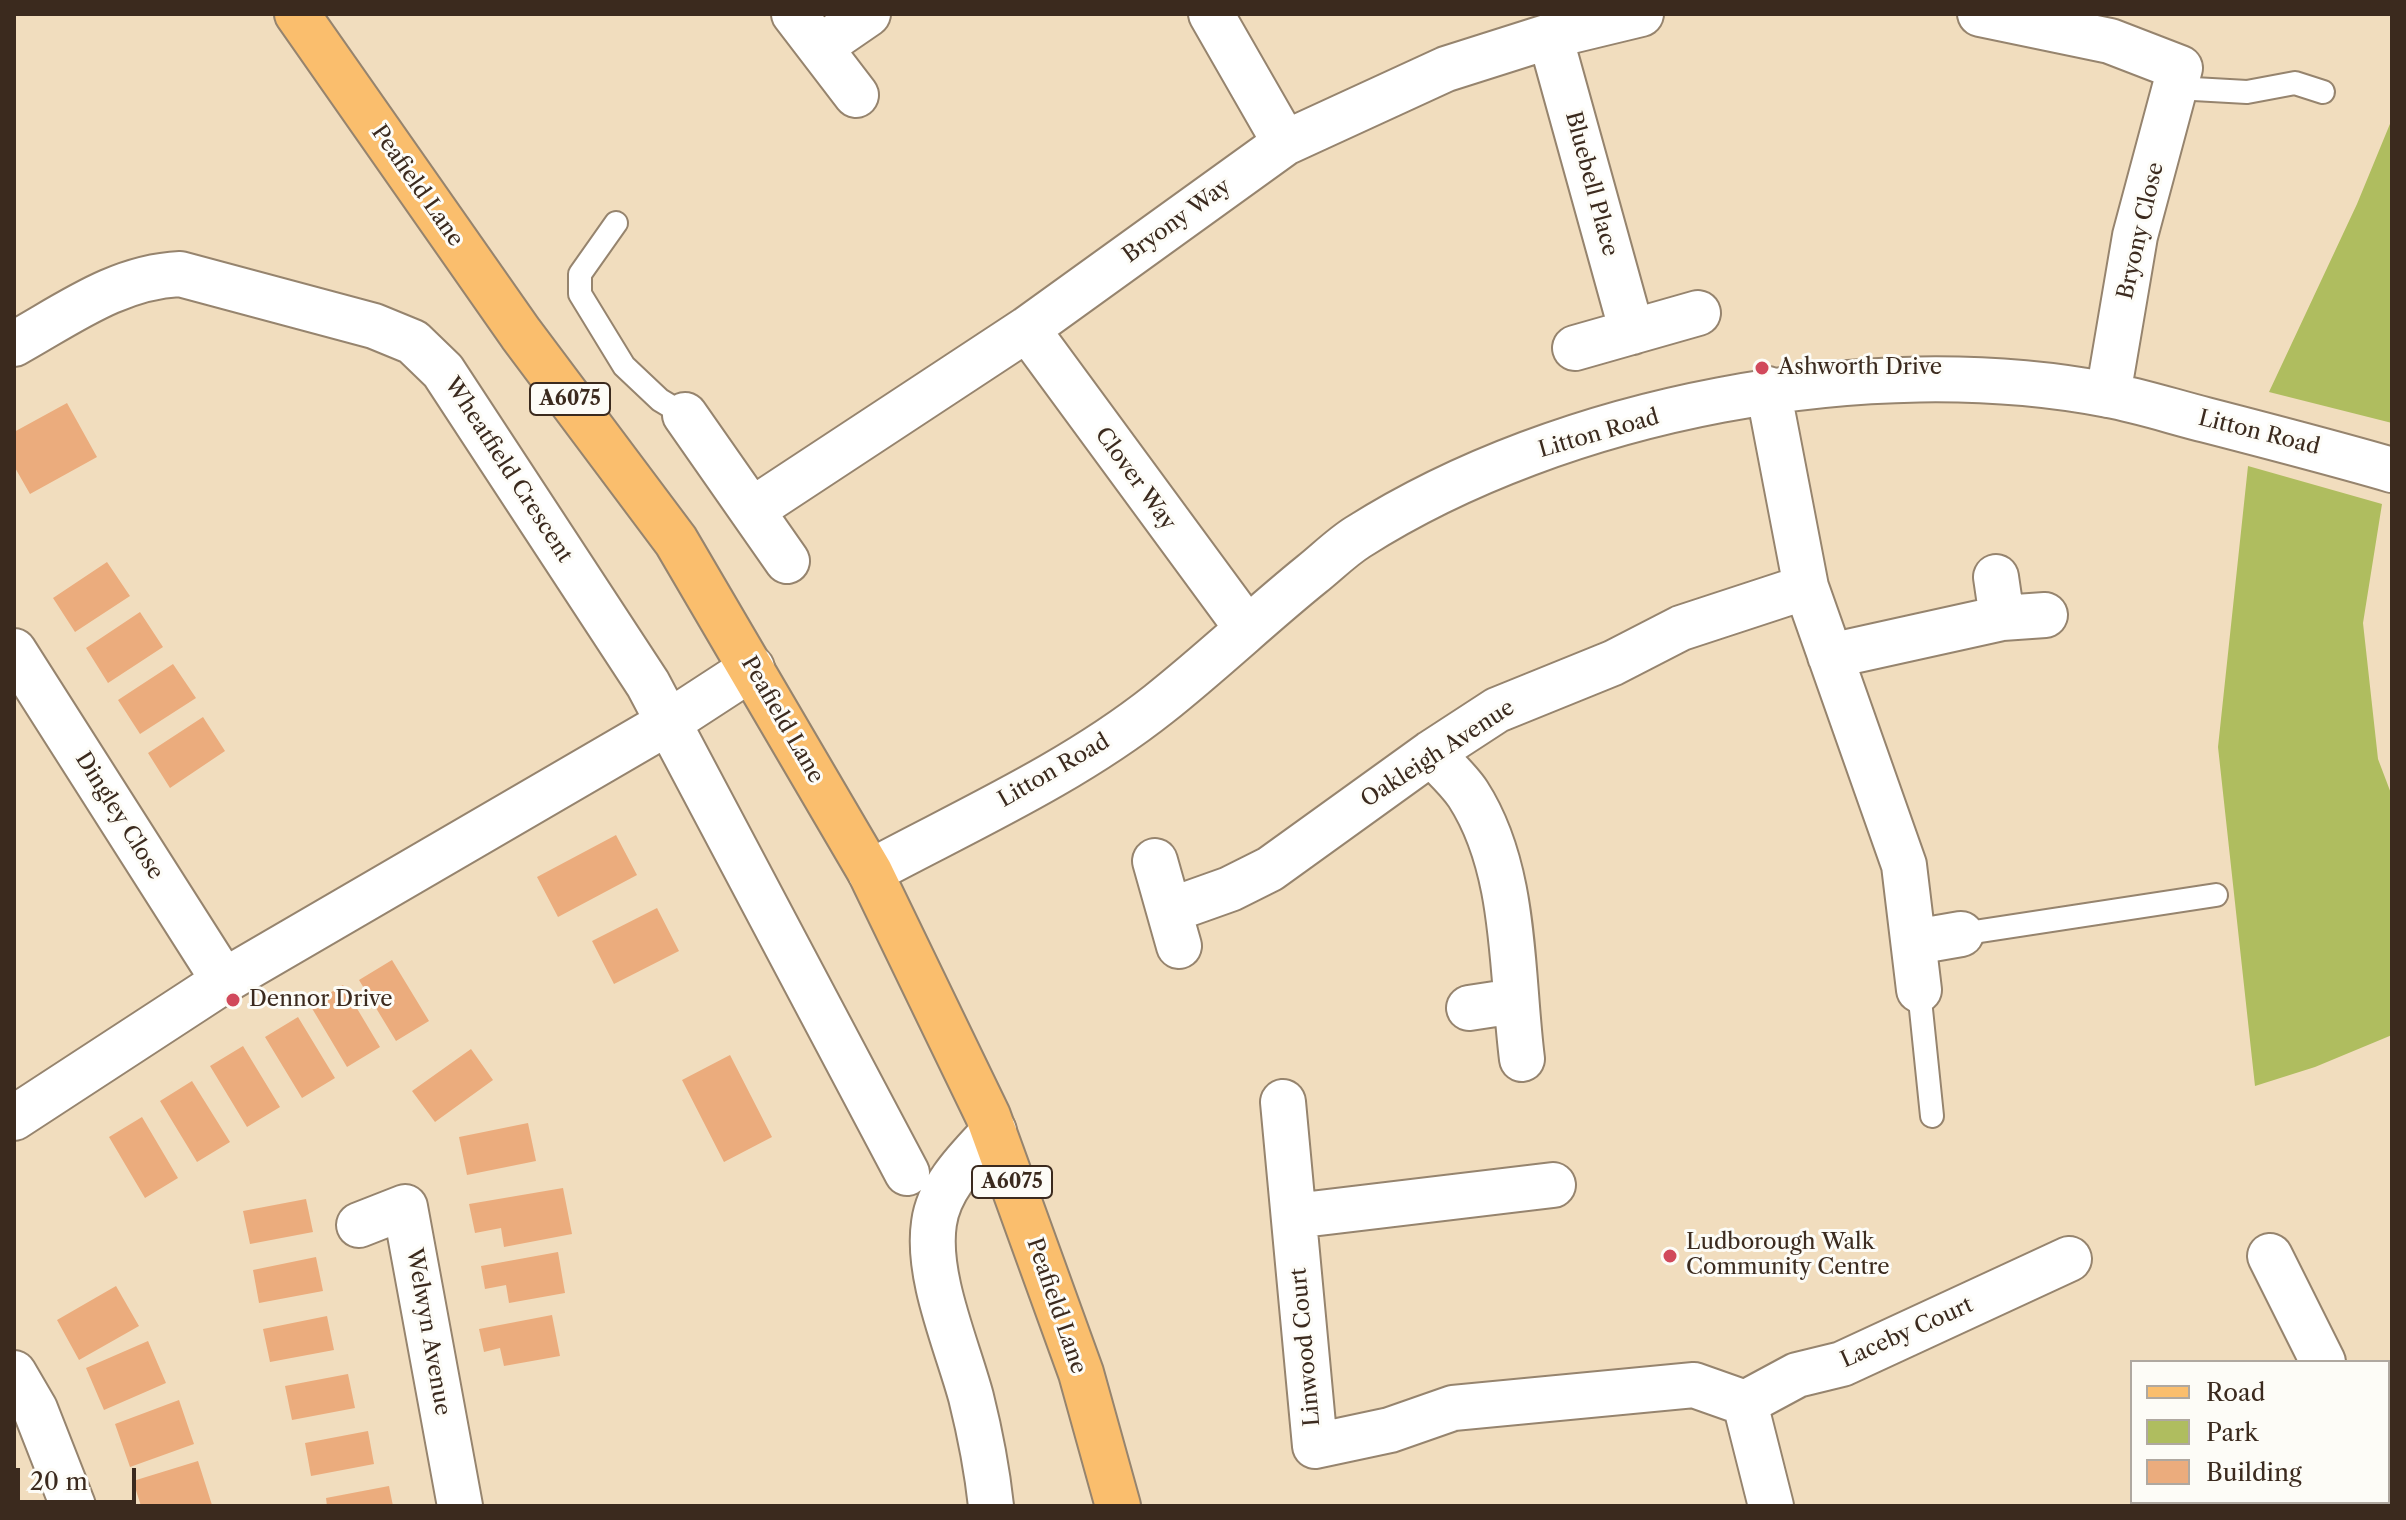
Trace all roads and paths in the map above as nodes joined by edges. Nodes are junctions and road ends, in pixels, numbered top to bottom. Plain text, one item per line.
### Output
1 (297, 14) edge
2 (868, 14) edge
3 (1211, 14) edge
4 (1641, 14) edge
5 (1980, 14) edge
6 (807, 31) edge
7 (1550, 36) junction
8 (2178, 78) junction
9 (2323, 92) dead end
10 (856, 95) dead end
11 (1285, 143) junction
12 (616, 223) dead end
13 (1698, 313) dead end
14 (1027, 329) junction
15 (1632, 332) junction
16 (14, 344) edge
17 (1575, 348) dead end
18 (1768, 389) junction
19 (2108, 395) junction
20 (685, 415) joint
21 (2392, 470) edge
22 (752, 510) junction
23 (787, 561) dead end
24 (1806, 587) junction
25 (2045, 615) dead end
26 (1246, 627) junction
27 (15, 654) edge
28 (1830, 656) junction
29 (752, 668) junction
30 (669, 722) junction
31 (1431, 753) junction
32 (1155, 861) dead end
33 (870, 872) junction
34 (2216, 895) dead end
35 (1961, 934) joint
36 (1915, 942) junction
37 (224, 981) junction
38 (1919, 990) joint
39 (1515, 1001) junction
40 (1469, 1008) dead end
41 (1522, 1059) dead end
42 (1283, 1102) dead end
43 (1932, 1116) dead end
44 (14, 1118) edge
45 (994, 1131) junction
46 (907, 1173) dead end
47 (1553, 1185) dead end
48 (1294, 1216) junction
49 (359, 1225) dead end
50 (2270, 1256) dead end
51 (2069, 1259) dead end
52 (2322, 1360) edge
53 (14, 1373) edge
54 (1745, 1403) junction
55 (73, 1506) edge
56 (460, 1506) edge
57 (991, 1506) edge
58 (1118, 1506) edge
59 (1771, 1506) edge

1 - 29 main road, Peafield Lane / A6075
2 - 6 street
3 - 11 street
4 - 7 street, Bryony Way
5 - 8 street
6 - 10 street
7 - 11 street, Bryony Way
7 - 15 street, Bluebell Place
8 - 9 lane
8 - 19 street, Bryony Close
11 - 14 street, Bryony Way
12 - 20 lane
13 - 15 street
14 - 22 street, Bryony Way
14 - 26 street, Clover Way
15 - 17 street
16 - 30 street, Wheatfield Crescent
18 - 19 street, Litton Road
18 - 24 street
18 - 26 street, Litton Road
19 - 21 street, Litton Road
20 - 22 street
22 - 23 street
24 - 28 street
24 - 31 street, Oakleigh Avenue
25 - 28 street
26 - 33 street, Litton Road
27 - 37 street, Dingley Close
28 - 36 street
29 - 30 street
29 - 33 main road, Peafield Lane / A6075
30 - 37 street
30 - 46 street, Wheatfield Crescent
31 - 32 street, Oakleigh Avenue
31 - 39 street
33 - 45 main road, Peafield Lane / A6075
34 - 35 lane
35 - 36 street
36 - 38 street
37 - 44 street
38 - 43 lane
39 - 40 street
39 - 41 street
42 - 48 street, Linwood Court
45 - 57 street
45 - 58 main road, Peafield Lane / A6075
47 - 48 street
48 - 54 street, Linwood Court
49 - 56 street, Welwyn Avenue
50 - 52 street
51 - 54 street, Laceby Court
53 - 55 street
54 - 59 street

